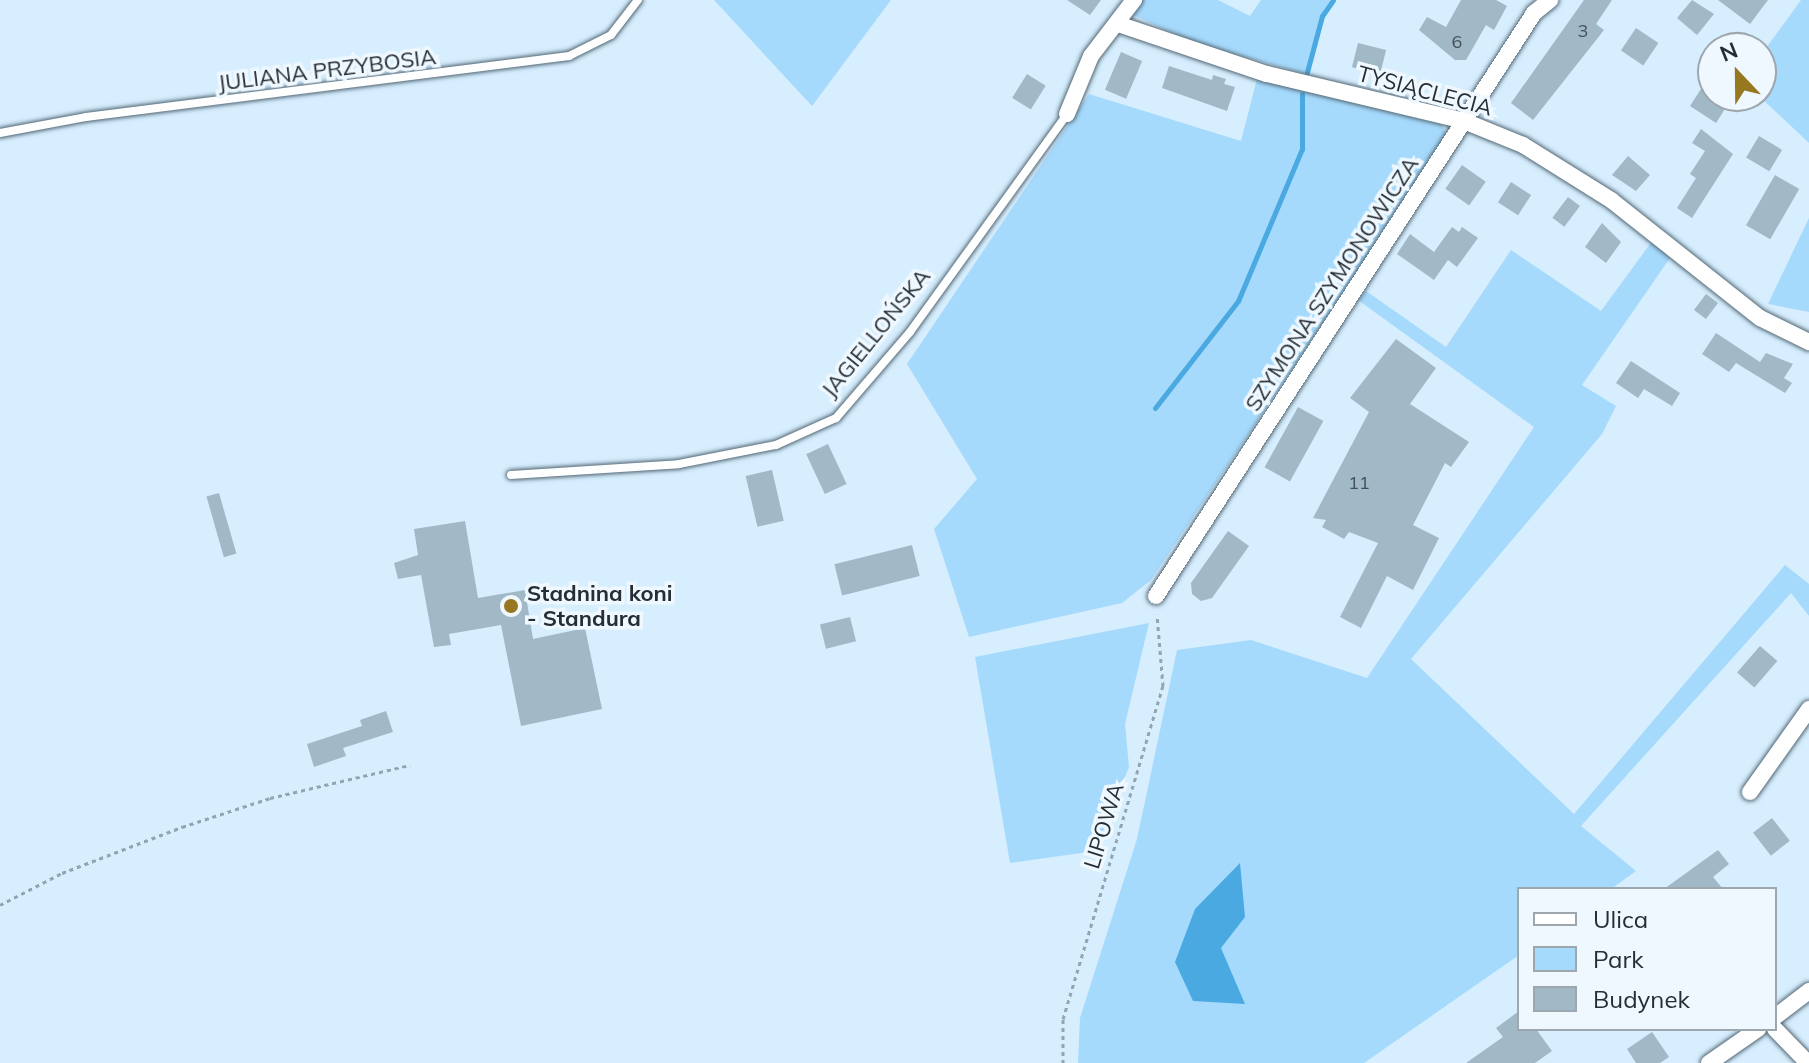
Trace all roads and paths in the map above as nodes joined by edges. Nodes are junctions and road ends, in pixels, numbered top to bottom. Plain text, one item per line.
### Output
1 (638, 0) edge
2 (1134, 0) edge
3 (1550, 0) edge
4 (1118, 24) junction
5 (1067, 114) joint
6 (1464, 121) junction
7 (0, 133) edge
8 (1809, 342) edge
9 (511, 475) dead end
10 (1156, 596) joint
11 (1809, 709) edge
12 (410, 765) dead end
13 (1750, 792) dead end
14 (0, 905) edge
15 (1809, 991) edge
16 (1777, 1015) edge
17 (1755, 1031) edge
18 (1777, 1031) edge
19 (1063, 1063) edge
20 (1709, 1063) edge
21 (1808, 1063) edge

1 - 7 lane, JULIANA PRZYBOSIA
2 - 4 street, JAGIELLOŃSKA
3 - 6 street, SZYMONA SZYMONOWICZA
4 - 5 street, JAGIELLOŃSKA
4 - 6 street, TYSIĄCLECIA
5 - 9 lane, JAGIELLOŃSKA
6 - 8 street, TYSIĄCLECIA
6 - 10 street, SZYMONA SZYMONOWICZA
10 - 19 path, LIPOWA
11 - 13 street
12 - 14 path
15 - 16 street
17 - 20 street
18 - 21 street

